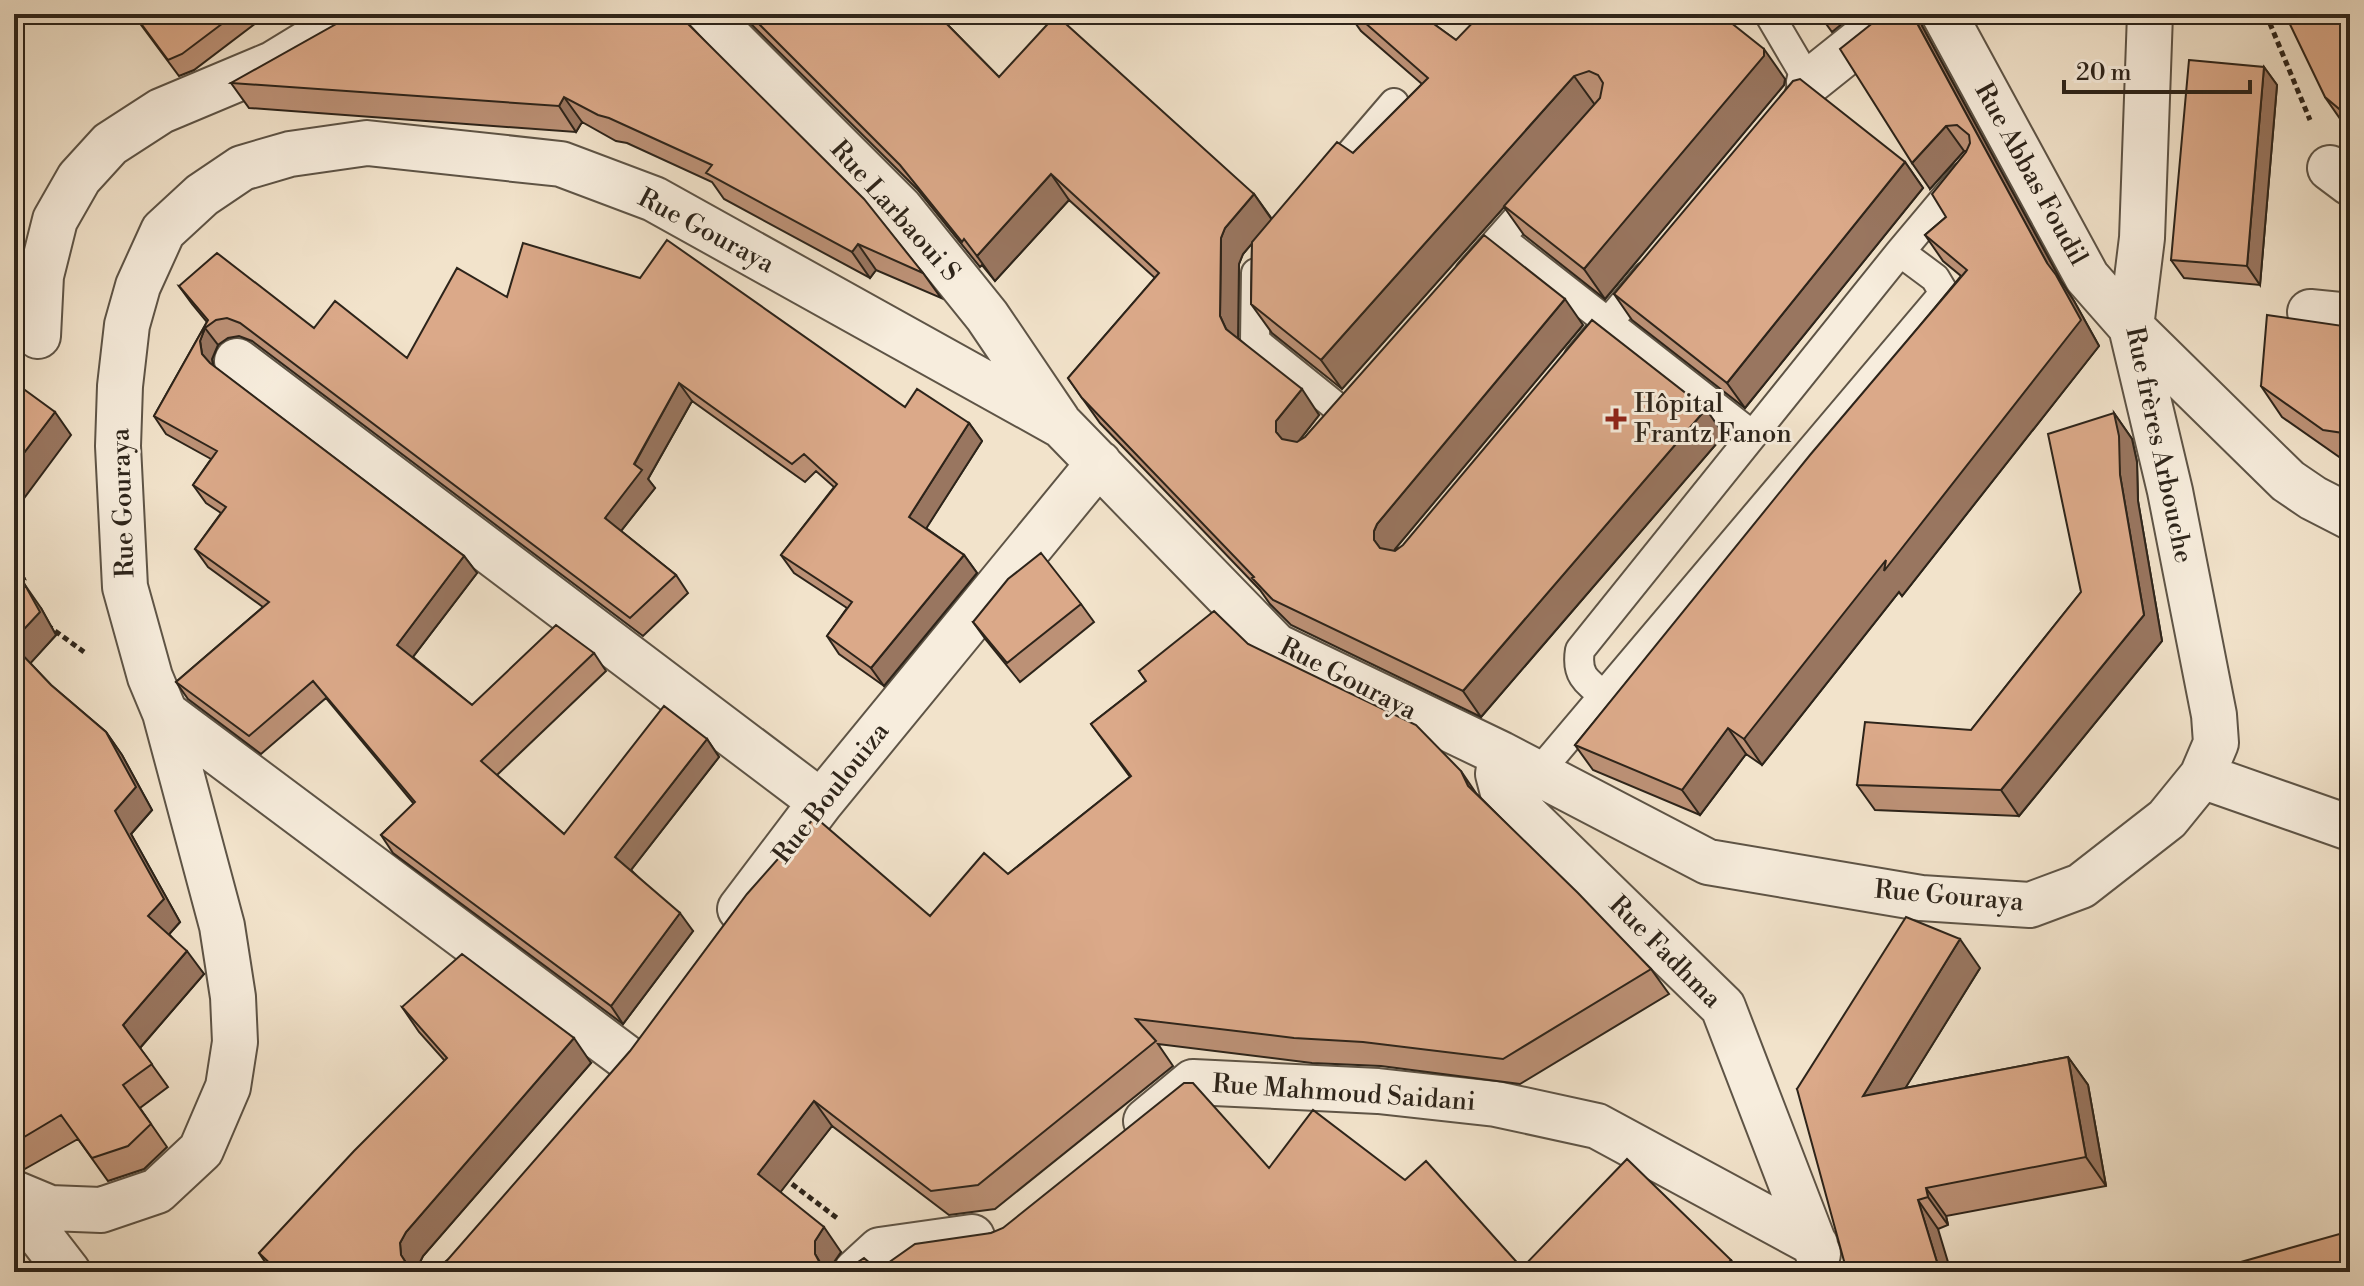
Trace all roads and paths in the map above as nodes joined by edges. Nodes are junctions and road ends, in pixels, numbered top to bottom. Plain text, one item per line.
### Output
1 (355, 14) edge
2 (706, 14) edge
3 (1769, 14) edge
4 (1894, 14) edge
5 (1944, 14) edge
6 (2150, 14) edge
7 (2266, 14) edge
8 (1809, 82) junction
9 (1394, 103) dead end
10 (1779, 118) edge
11 (1971, 167) edge
12 (1559, 172) edge
13 (2340, 176) edge
14 (1305, 207) edge
15 (1500, 238) junction
16 (1668, 251) edge
17 (1900, 252) junction
18 (1266, 253) edge
19 (1448, 296) edge
20 (1608, 323) junction
21 (2131, 327) junction
22 (38, 336) dead end
23 (237, 361) dead end
24 (1558, 382) edge
25 (1365, 389) edge
26 (1062, 426) junction
27 (1752, 435) junction
28 (2240, 435) junction
29 (1099, 463) junction
30 (2170, 491) junction
31 (2350, 517) edge
32 (1604, 695) junction
33 (165, 713) junction
34 (1520, 763) junction
35 (2202, 776) junction
36 (821, 802) junction
37 (2350, 828) edge
38 (720, 936) edge
39 (655, 1022) edge
40 (1114, 1147) edge
41 (779, 1174) edge
42 (14, 1193) edge
43 (14, 1202) edge
44 (1005, 1233) edge
45 (1819, 1258) edge
46 (868, 1261) edge
47 (68, 1272) edge

1 - 22 street
2 - 26 street, Rue Larbaoui S
3 - 8 lane
4 - 8 street
5 - 21 street, Rue Abbas Foudil
6 - 21 street, Rue frères Arbouche
7 - 13 path
8 - 10 lane
9 - 14 lane
11 - 17 lane
12 - 15 lane
15 - 19 lane
15 - 20 lane
16 - 20 lane
17 - 27 lane
17 - 32 lane
18 - 25 lane
20 - 24 lane
20 - 27 lane
21 - 28 street, Rue Abbas Foudil
21 - 30 street, Rue frères Arbouche
23 - 36 street
26 - 29 street, Rue Gouraya
26 - 33 street, Rue Gouraya
27 - 32 lane
28 - 30 street
28 - 31 street, Rue Abbas Foudil
29 - 34 street, Rue Gouraya
29 - 36 street, Rue Boulouiza
30 - 35 street, Rue frères Arbouche
32 - 34 lane
33 - 39 street
33 - 42 street, Rue Gouraya
34 - 35 street, Rue Gouraya
34 - 45 street, Rue Fadhma
35 - 37 street
36 - 38 street, Rue Boulouiza
40 - 45 street, Rue Mahmoud Saidani
41 - 46 path
43 - 47 street
44 - 46 street

